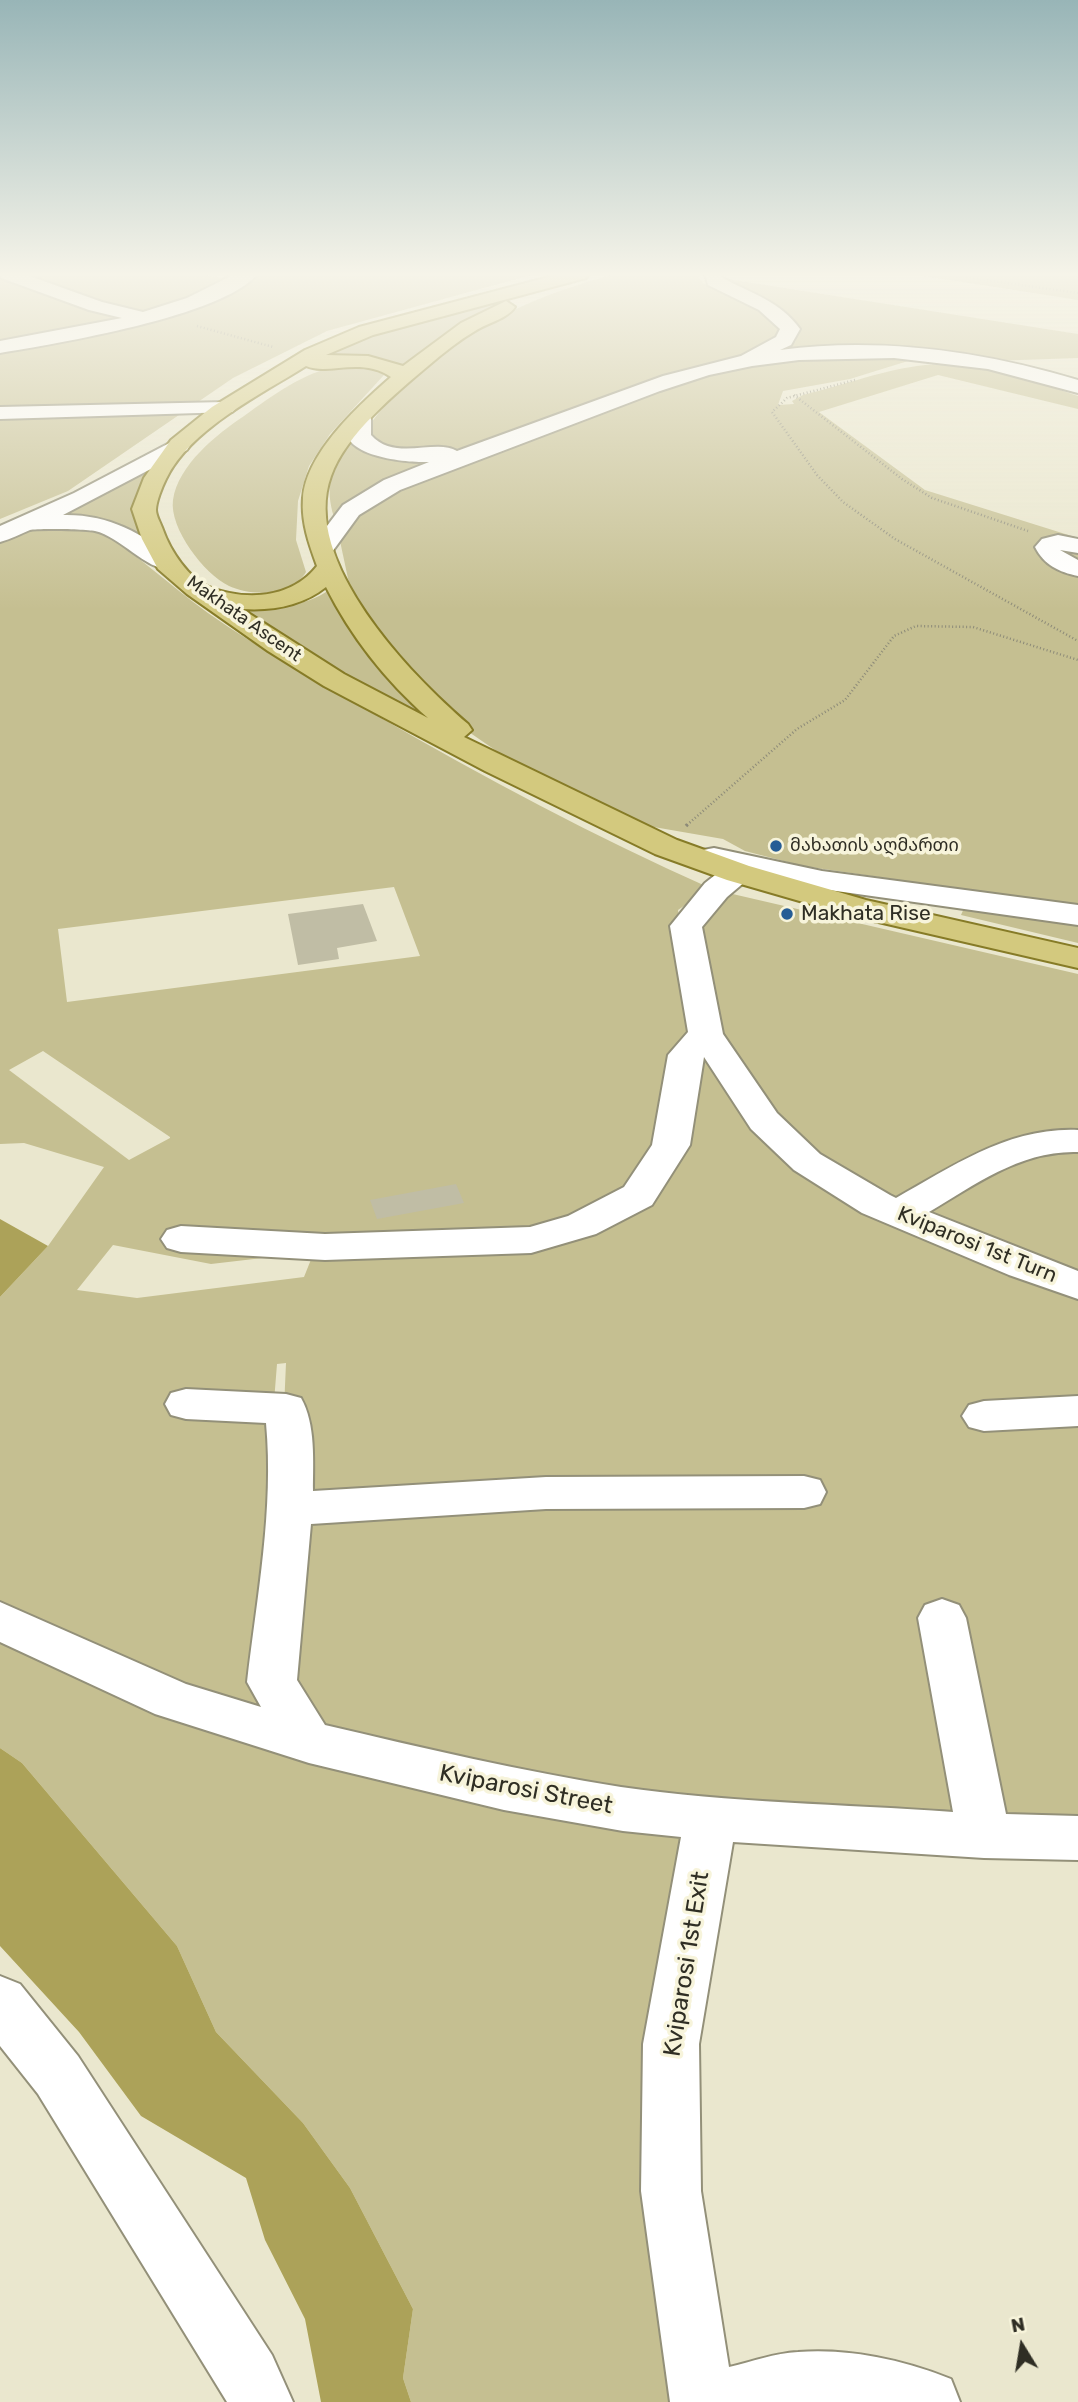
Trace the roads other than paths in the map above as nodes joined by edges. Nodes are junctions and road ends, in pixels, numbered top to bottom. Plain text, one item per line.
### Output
1 (261, 386) edge
2 (395, 386) edge
3 (657, 386) edge
4 (225, 408) junction
5 (0, 413) edge
6 (360, 419) junction
7 (179, 445) junction
8 (485, 449) junction
9 (10, 531) edge
10 (1072, 544) edge
11 (326, 557) junction
12 (167, 564) junction
13 (1078, 569) edge
14 (196, 589) junction
15 (495, 765) junction
16 (666, 847) junction
17 (738, 873) junction
18 (1078, 915) edge
19 (1078, 958) edge
20 (706, 1034) junction
21 (1078, 1141) edge
22 (887, 1209) junction
23 (181, 1240) dead end
24 (1078, 1286) edge
25 (186, 1404) dead end
26 (1078, 1411) edge
27 (984, 1416) dead end
28 (804, 1492) dead end
29 (289, 1509) junction
30 (942, 1618) dead end
31 (0, 1621) edge
32 (309, 1742) junction
33 (711, 1818) junction
34 (984, 1836) junction
35 (1078, 1838) edge
36 (0, 2002) edge
37 (261, 2402) edge
38 (702, 2402) edge
39 (716, 2402) edge
40 (928, 2402) edge

1 - 4 main road, Makhata Ascent
2 - 6 main road, Makhata Ascent
3 - 8 street
4 - 5 street
4 - 7 main road, Makhata Ascent
6 - 8 street
6 - 11 main road, Makhata Ascent
7 - 9 street
7 - 12 main road, Makhata Ascent
8 - 11 street
9 - 12 street
10 - 13 street
11 - 14 main road
11 - 15 main road, Makhata Ascent
12 - 14 main road, Makhata Ascent
14 - 15 main road, Makhata Ascent
15 - 16 main road, Makhata Ascent
16 - 17 main road, Makhata Ascent
16 - 18 street
17 - 19 main road, Makhata Ascent
17 - 20 street
20 - 22 street, Kviparosi 1st Turn
20 - 23 street
21 - 22 street
22 - 24 street, Kviparosi 1st Turn
25 - 29 street
26 - 27 street
28 - 29 street
29 - 32 street
30 - 34 street
31 - 32 street, Kviparosi Street
32 - 33 street, Kviparosi Street
33 - 34 street, Kviparosi Street
33 - 38 street, Kviparosi 1st Exit
34 - 35 street, Kviparosi Street
36 - 37 street
39 - 40 street

